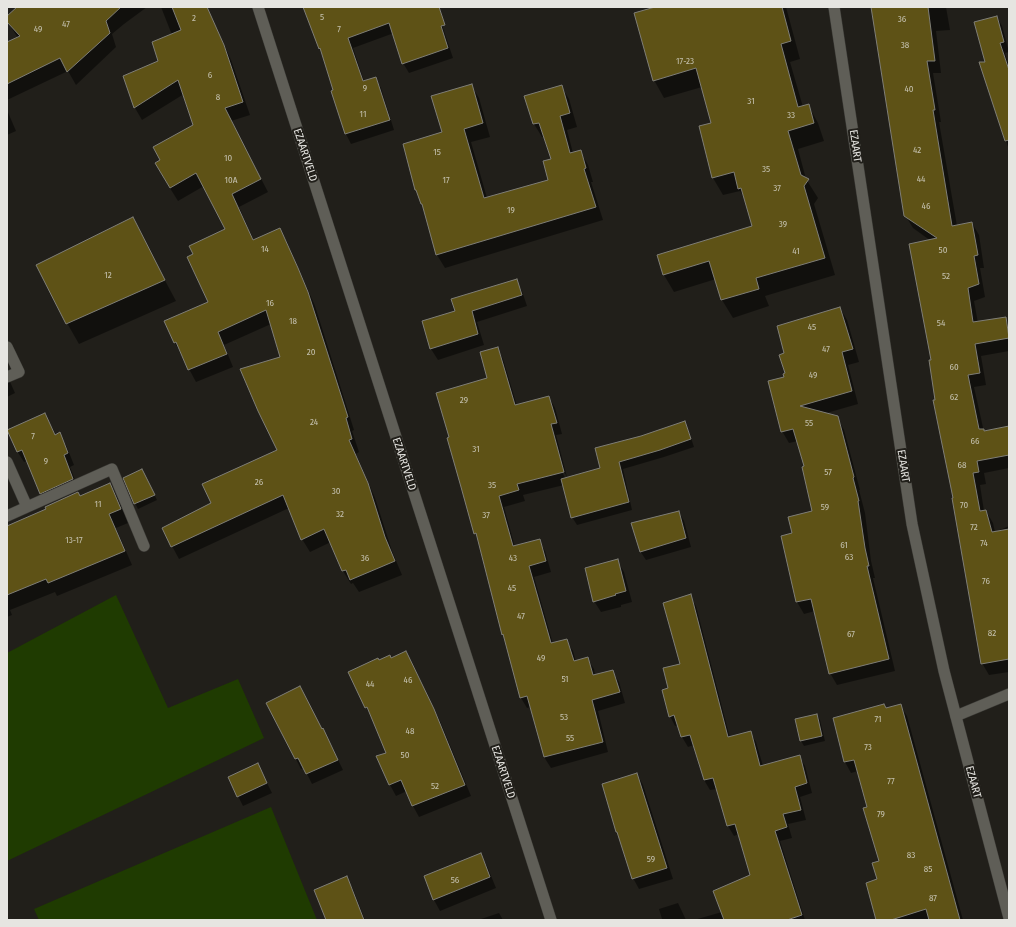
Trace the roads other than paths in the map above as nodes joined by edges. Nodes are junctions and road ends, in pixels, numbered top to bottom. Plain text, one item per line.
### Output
1 (258, 7) edge
2 (834, 7) edge
3 (7, 347) edge
4 (7, 377) edge
5 (7, 462) edge
6 (27, 507) junction
7 (7, 516) edge
8 (144, 546) dead end
9 (1009, 694) edge
10 (956, 716) junction
11 (1009, 918) edge
12 (551, 920) edge

1 - 12 street, EZAARTVELD
2 - 10 street, EZAART
3 - 4 street
5 - 6 street
6 - 7 street
6 - 8 street
9 - 10 street
10 - 11 street, EZAART

